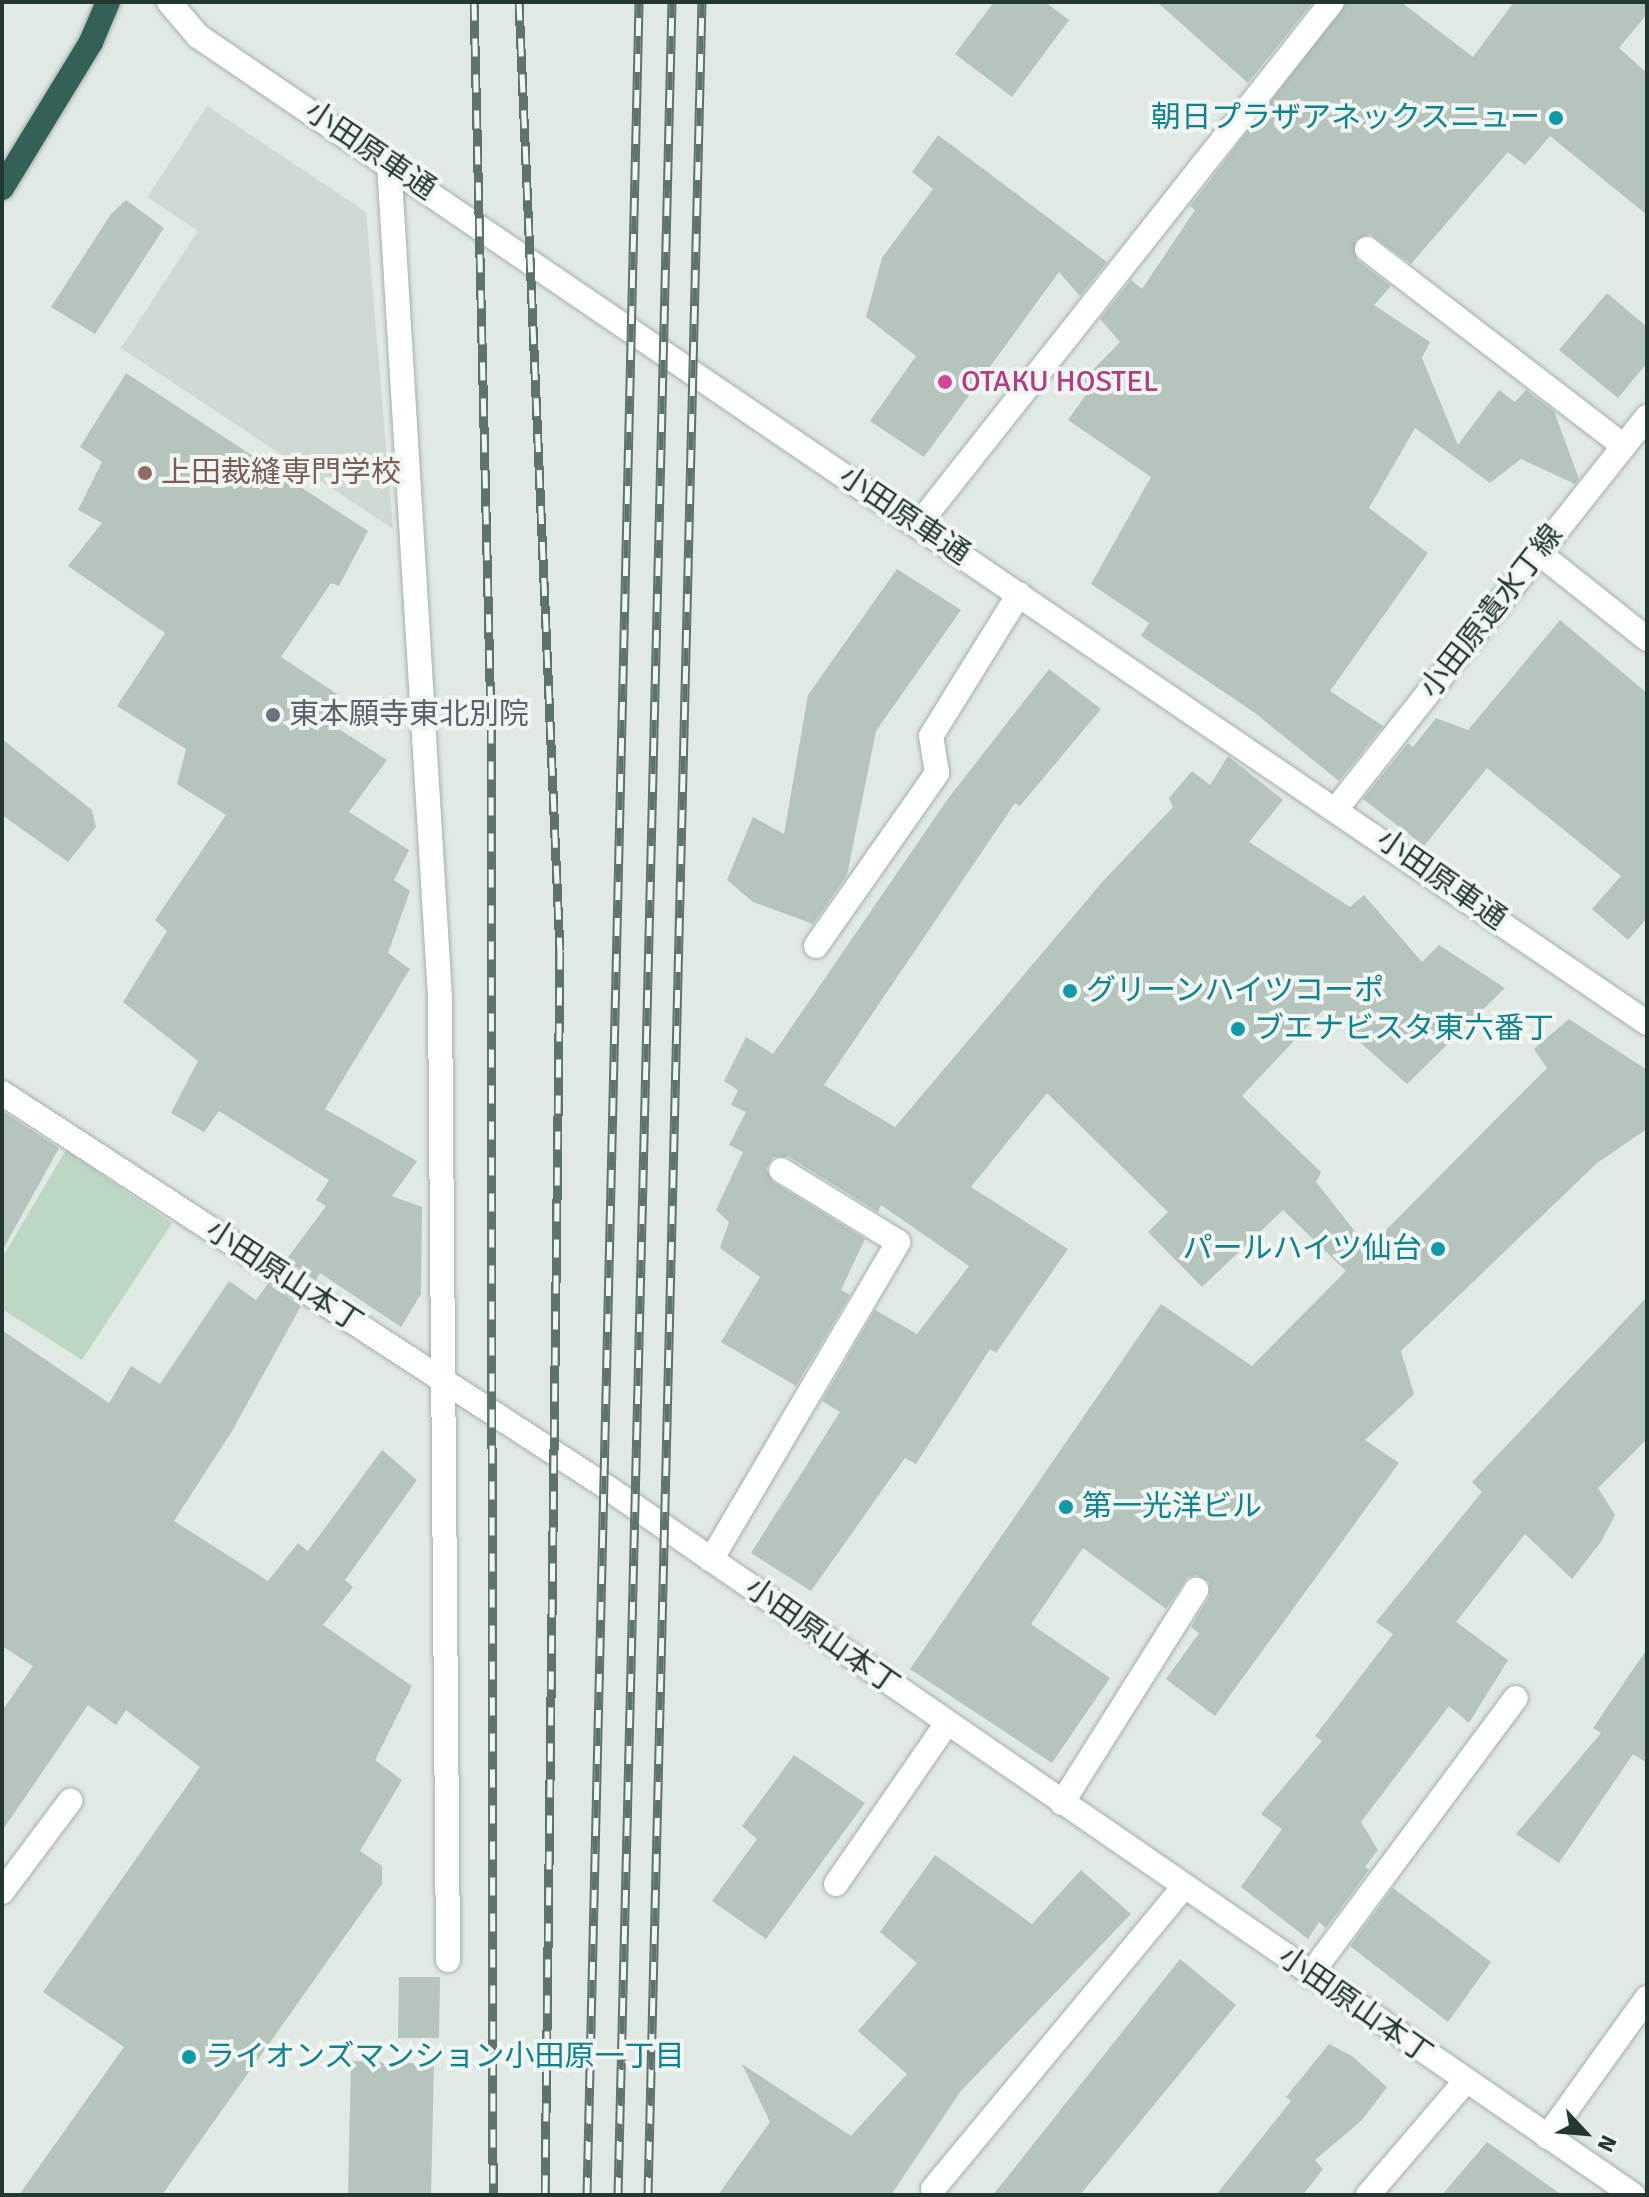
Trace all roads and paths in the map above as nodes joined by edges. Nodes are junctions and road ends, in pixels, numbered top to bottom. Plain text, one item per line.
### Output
1 (108, 2) edge
2 (169, 2) edge
3 (1332, 2) edge
4 (389, 163) junction
5 (2, 188) edge
6 (1367, 249) dead end
7 (1647, 417) edge
8 (1624, 446) junction
9 (918, 525) junction
10 (1539, 553) junction
11 (1019, 594) junction
12 (1647, 639) edge
13 (1337, 808) junction
14 (816, 946) dead end
15 (1647, 1023) edge
16 (2, 1093) edge
17 (781, 1170) dead end
18 (444, 1382) junction
19 (711, 1560) junction
20 (1196, 1590) dead end
21 (1516, 1698) dead end
22 (947, 1723) junction
23 (70, 1801) dead end
24 (1062, 1803) junction
25 (836, 1884) dead end
26 (1184, 1887) junction
27 (2, 1892) edge
28 (448, 1960) dead end
29 (1310, 1975) junction
30 (1647, 1998) edge
31 (1465, 2082) junction
32 (1547, 2137) junction
33 (933, 2189) dead end
34 (1368, 2195) edge
35 (1633, 2195) edge

1 - 5 highway
2 - 4 street, 小田原車通
3 - 9 street
4 - 9 street, 小田原車通
4 - 18 street
6 - 8 street
7 - 8 street, 小田原遺水丁線
8 - 10 street, 小田原遺水丁線
9 - 11 street, 小田原車通
10 - 12 street
10 - 13 street, 小田原遺水丁線
11 - 13 street, 小田原車通
11 - 14 street
13 - 15 street, 小田原車通
16 - 18 street, 小田原山本丁
17 - 19 street
18 - 19 street, 小田原山本丁
18 - 28 street
19 - 22 street, 小田原山本丁
20 - 24 street
21 - 29 street
22 - 24 street, 小田原山本丁
22 - 25 street
23 - 27 street
24 - 26 street, 小田原山本丁
26 - 29 street, 小田原山本丁
26 - 33 street
29 - 31 street, 小田原山本丁
30 - 32 street
31 - 32 street, 小田原山本丁
31 - 34 street
32 - 35 street, 小田原山本丁

